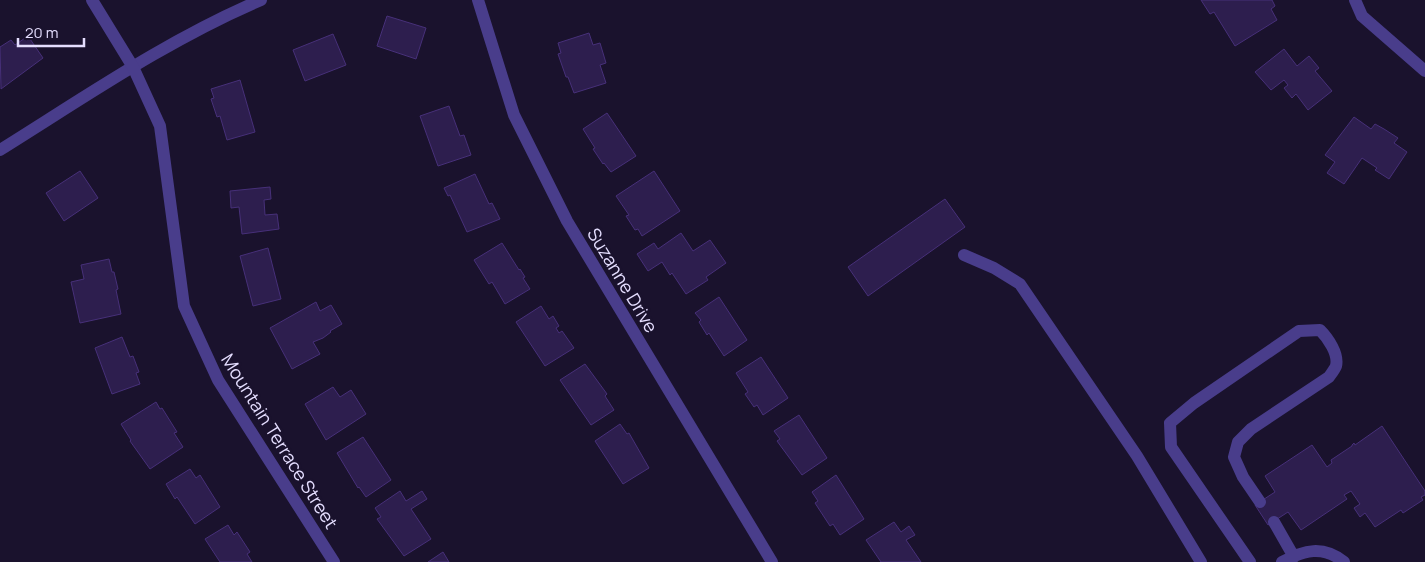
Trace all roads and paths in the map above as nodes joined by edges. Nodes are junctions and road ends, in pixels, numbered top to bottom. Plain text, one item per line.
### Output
1 (92, 0) edge
2 (261, 0) edge
3 (478, 0) edge
4 (1355, 0) edge
5 (133, 67) junction
6 (1425, 71) edge
7 (0, 150) edge
8 (964, 255) dead end
9 (1260, 502) dead end
10 (1274, 522) dead end
11 (1294, 557) junction
12 (334, 562) edge
13 (772, 562) edge
14 (1201, 562) edge
15 (1250, 562) edge
16 (1282, 562) edge
17 (1344, 562) edge

1 - 5 street, Mountain Terrace Street
2 - 5 street
3 - 13 street, Suzanne Drive
4 - 6 street
5 - 7 street
5 - 12 street, Mountain Terrace Street
8 - 14 street
9 - 15 street
10 - 11 street
11 - 16 street
11 - 17 street

